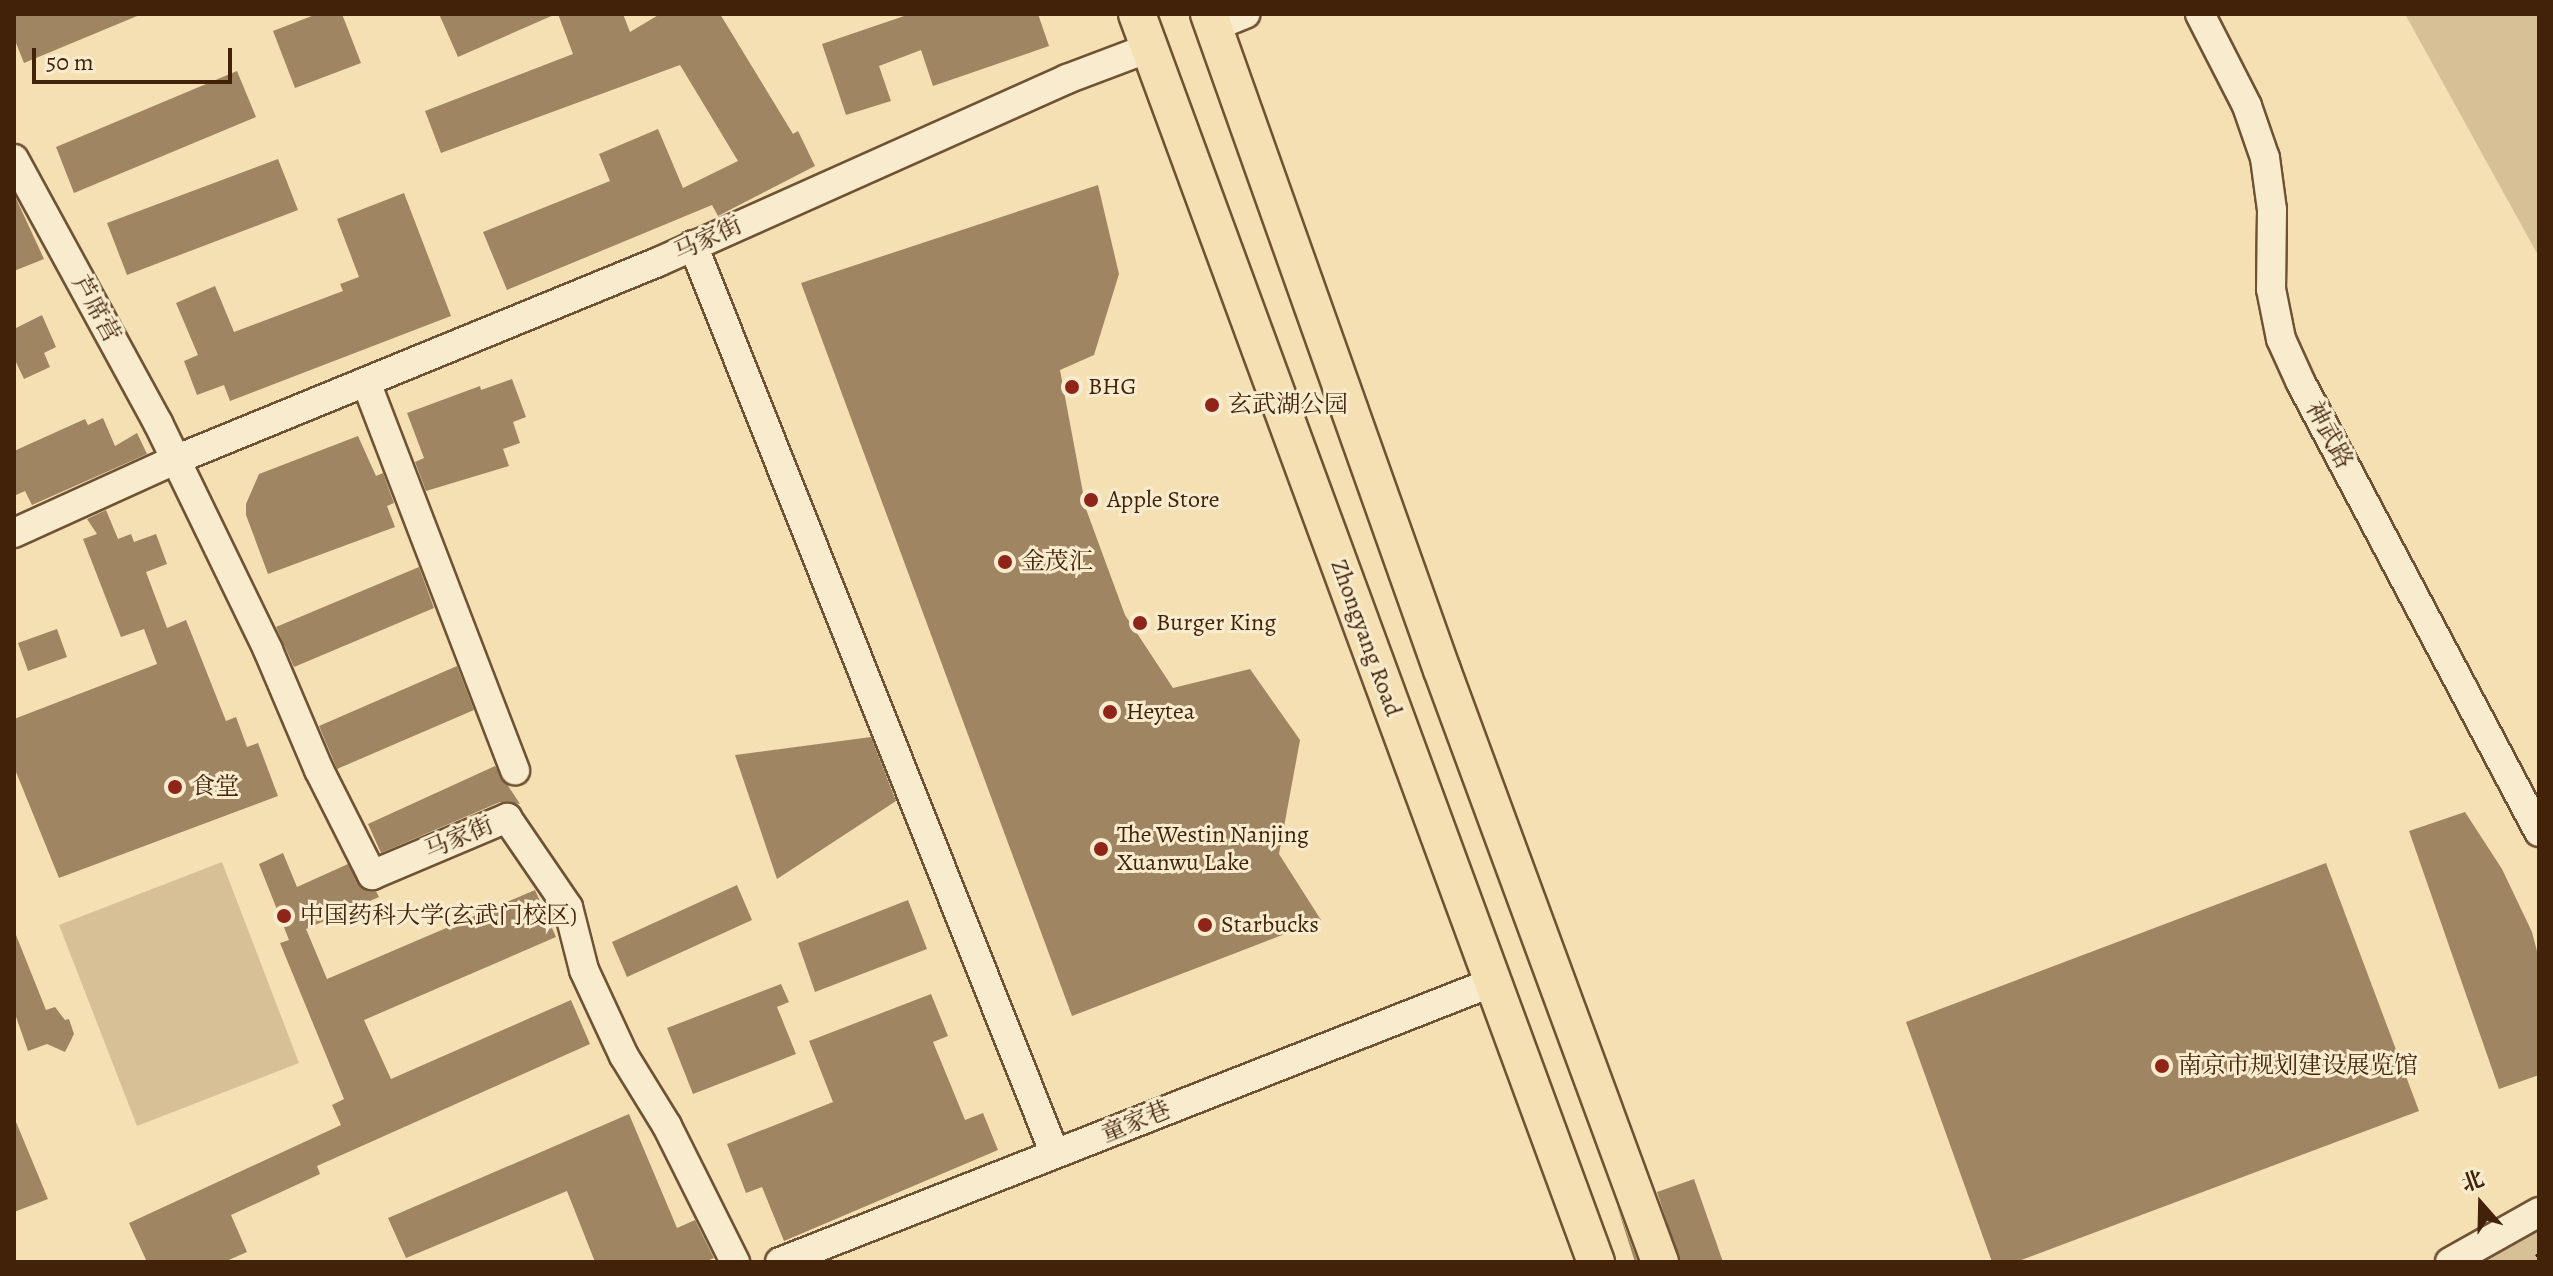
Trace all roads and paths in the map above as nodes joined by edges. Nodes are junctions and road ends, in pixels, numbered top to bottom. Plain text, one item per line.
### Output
1 (1137, 14) edge
2 (2200, 14) edge
3 (1223, 18) edge
4 (1149, 48) junction
5 (14, 159) edge
6 (693, 245) junction
7 (366, 382) junction
8 (175, 460) junction
9 (14, 533) edge
10 (515, 770) dead end
11 (2539, 832) edge
12 (1493, 982) junction
13 (1055, 1154) junction
14 (2539, 1212) edge
15 (2539, 1253) edge
16 (735, 1262) edge
17 (780, 1262) edge
18 (1596, 1262) edge
19 (1660, 1262) edge
20 (2450, 1262) edge
21 (2535, 1262) edge

1 - 4 main road, Zhongyang Road
2 - 11 street, 神武路
3 - 19 main road
4 - 6 street, 马家街
4 - 12 main road, Zhongyang Road
5 - 8 street, 芦席营
6 - 7 street, 马家街
6 - 13 street
7 - 8 street, 马家街
7 - 10 street
8 - 9 street, 马家街
8 - 16 street, 马家街
12 - 13 street, 童家巷
12 - 18 main road, Zhongyang Road
13 - 17 street, 童家巷
14 - 20 street
15 - 21 path

